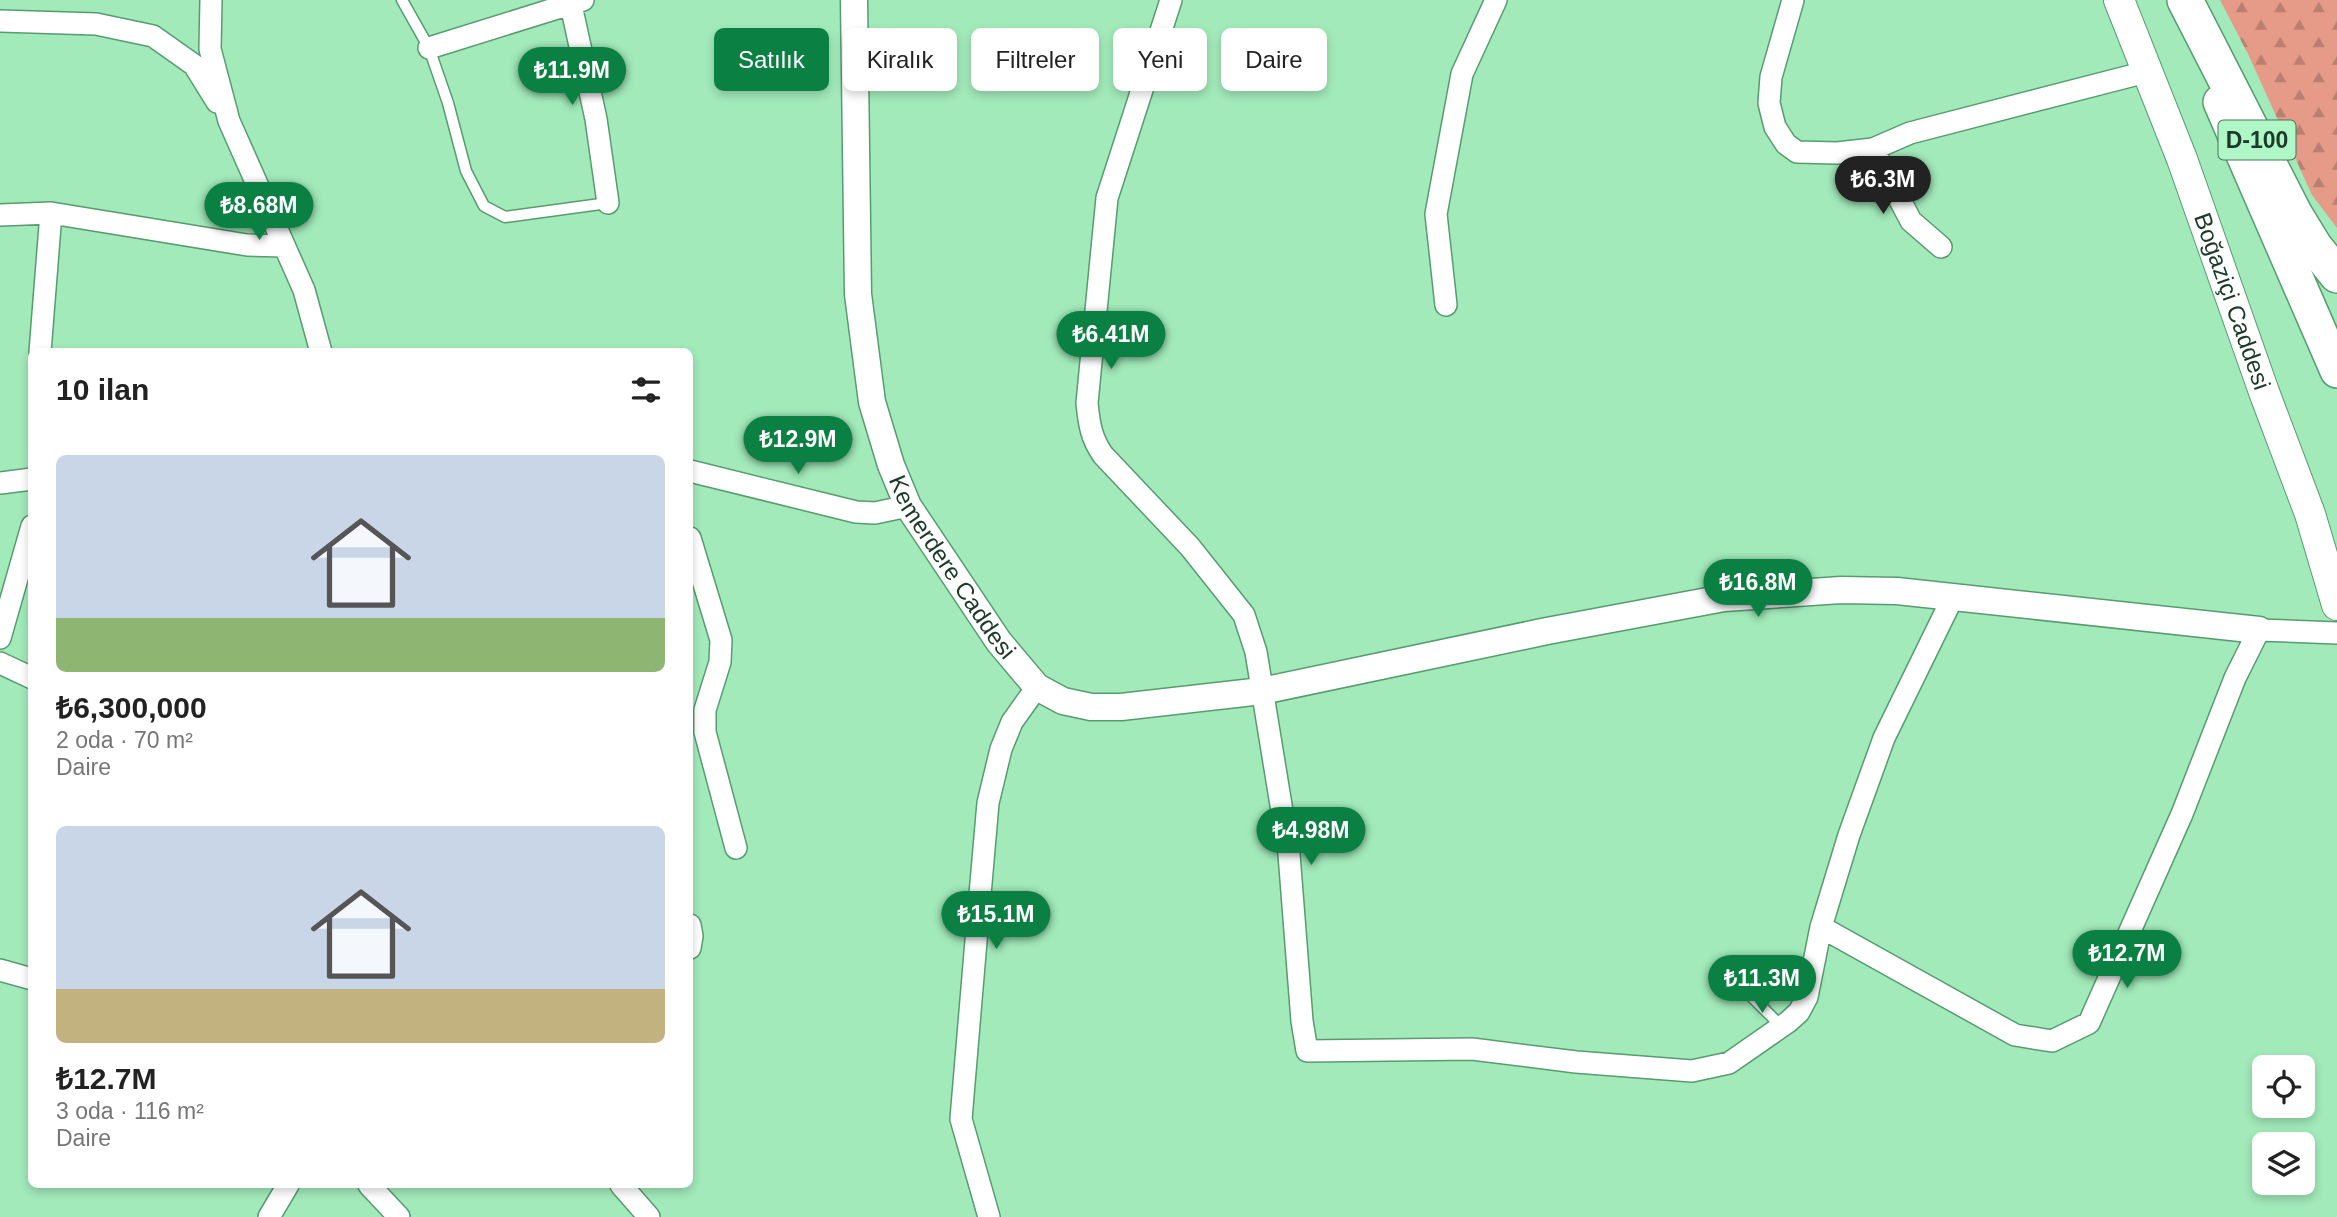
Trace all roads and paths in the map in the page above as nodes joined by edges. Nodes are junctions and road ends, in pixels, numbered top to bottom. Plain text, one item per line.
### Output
1 (211, 0) edge
2 (402, 0) edge
3 (854, 0) edge
4 (1171, 0) edge
5 (1496, 0) edge
6 (1793, 0) edge
7 (2119, 0) edge
8 (2175, 0) edge
9 (2185, 0) edge
10 (578, 3) edge
11 (0, 21) edge
12 (429, 48) junction
13 (2146, 72) junction
14 (229, 121) junction
15 (1873, 149) junction
16 (608, 203) joint
17 (51, 213) junction
18 (0, 215) edge
19 (284, 246) junction
20 (1941, 247) dead end
21 (2337, 275) edge
22 (1446, 304) dead end
23 (40, 348) edge
24 (320, 348) edge
25 (2337, 371) edge
26 (693, 472) edge
27 (28, 479) edge
28 (0, 483) edge
29 (908, 506) junction
30 (28, 540) edge
31 (693, 553) edge
32 (1953, 597) junction
33 (2337, 605) edge
34 (2259, 630) junction
35 (2337, 633) edge
36 (0, 638) edge
37 (0, 663) edge
38 (28, 676) edge
39 (1037, 687) junction
40 (1262, 691) junction
41 (736, 848) dead end
42 (1821, 927) junction
43 (0, 970) edge
44 (28, 978) edge
45 (1733, 978) dead end
46 (1782, 1027) junction
47 (286, 1188) edge
48 (372, 1188) edge
49 (624, 1188) edge
50 (269, 1217) edge
51 (399, 1217) edge
52 (649, 1217) edge
53 (989, 1217) edge

1 - 14 street
2 - 12 lane
3 - 29 street, Kemerdere Caddesi
4 - 40 street
5 - 22 street
6 - 15 street
7 - 13 main road, Boğaziçi Caddesi
8 - 25 main road
9 - 21 highway, D-100
10 - 12 street
10 - 16 street
11 - 14 street
12 - 16 lane
13 - 15 street
13 - 33 main road, Boğaziçi Caddesi
14 - 19 street
15 - 20 street
17 - 18 street
17 - 19 street
17 - 23 street
19 - 24 street
26 - 29 street
27 - 28 street
29 - 39 street, Kemerdere Caddesi
30 - 36 street
31 - 41 street
32 - 34 street, Kemerdere Caddesi
32 - 40 street, Kemerdere Caddesi
32 - 42 street
34 - 35 street
34 - 42 street
37 - 38 street
39 - 40 street, Kemerdere Caddesi
39 - 53 street
40 - 46 street
42 - 46 street
43 - 44 street
45 - 46 lane
47 - 50 street
48 - 51 street
49 - 52 street

